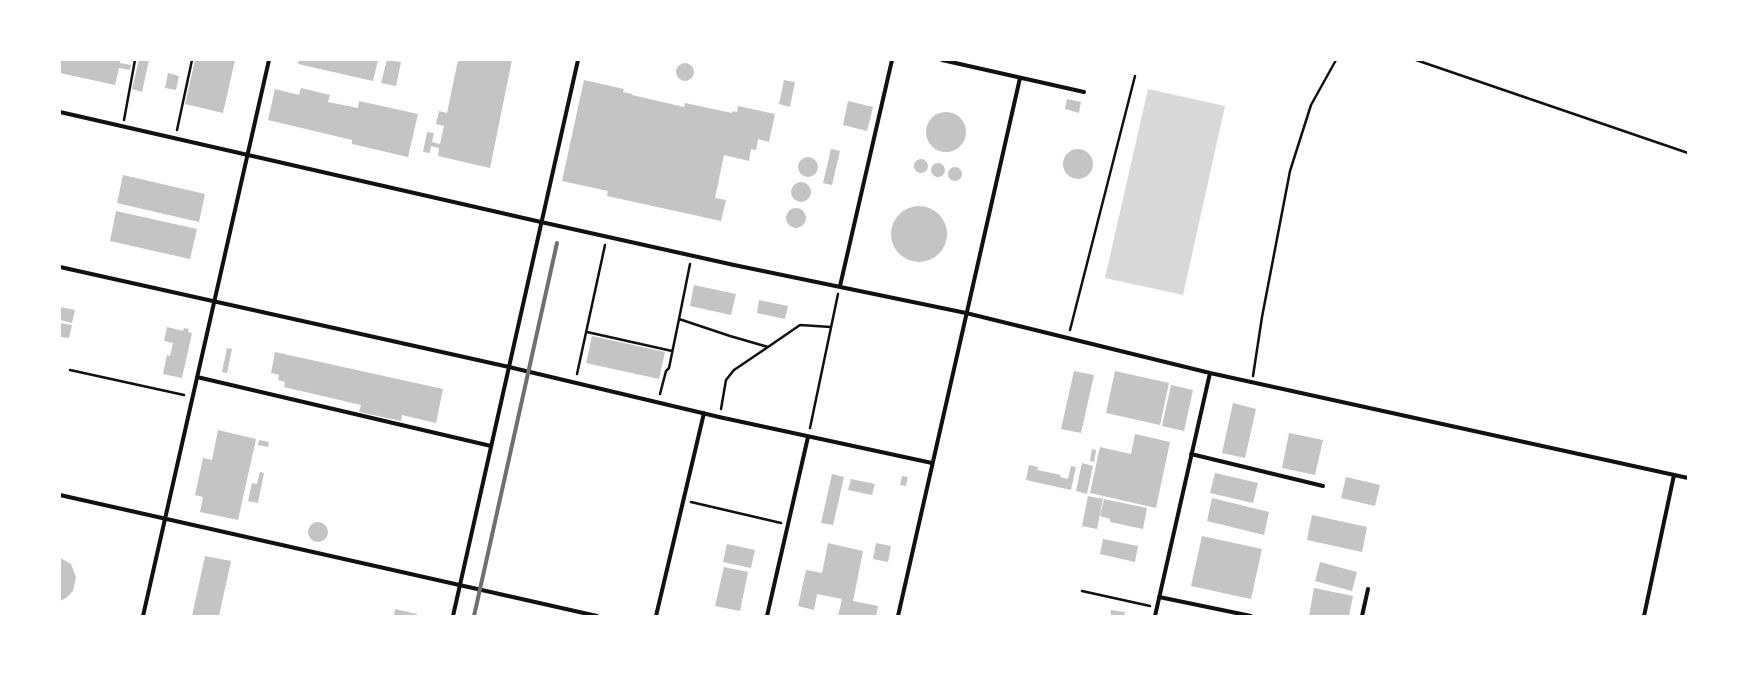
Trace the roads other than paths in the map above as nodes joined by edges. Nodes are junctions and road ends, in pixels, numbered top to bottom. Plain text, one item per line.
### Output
1 (269, 60) edge
2 (578, 60) edge
3 (892, 60) edge
4 (942, 60) edge
5 (1020, 78) junction
6 (1084, 92) dead end
7 (60, 112) edge
8 (247, 156) junction
9 (541, 222) junction
10 (60, 267) edge
11 (840, 286) junction
12 (214, 302) junction
13 (966, 313) junction
14 (509, 367) junction
15 (1210, 373) junction
16 (197, 377) junction
17 (704, 413) junction
18 (808, 437) junction
19 (491, 446) junction
20 (1190, 454) junction
21 (932, 463) junction
22 (1674, 475) junction
23 (1688, 478) edge
24 (1323, 486) dead end
25 (60, 495) edge
26 (165, 518) junction
27 (460, 585) junction
28 (1368, 589) dead end
29 (1159, 597) junction
30 (143, 616) edge
31 (454, 616) edge
32 (597, 616) edge
33 (656, 616) edge
34 (766, 616) edge
35 (898, 616) edge
36 (1155, 616) edge
37 (1250, 616) edge
38 (1362, 616) edge
39 (1644, 616) edge

1 - 8 lane
2 - 9 lane
3 - 11 lane
4 - 5 lane
5 - 6 lane
5 - 13 lane
7 - 8 lane
8 - 9 lane
8 - 12 lane
9 - 11 lane
9 - 14 lane
10 - 12 lane
11 - 13 lane
12 - 14 lane
12 - 16 lane
13 - 15 lane
13 - 21 lane
14 - 17 lane
14 - 19 lane
15 - 20 lane
15 - 22 lane
16 - 19 lane
16 - 26 lane
17 - 18 lane
17 - 33 lane
18 - 21 lane
18 - 34 lane
19 - 27 lane
20 - 24 lane
20 - 29 lane
21 - 35 lane
22 - 23 lane
22 - 39 lane
25 - 26 lane
26 - 27 lane
26 - 30 lane
27 - 31 lane
27 - 32 lane
28 - 38 lane
29 - 36 lane
29 - 37 lane

